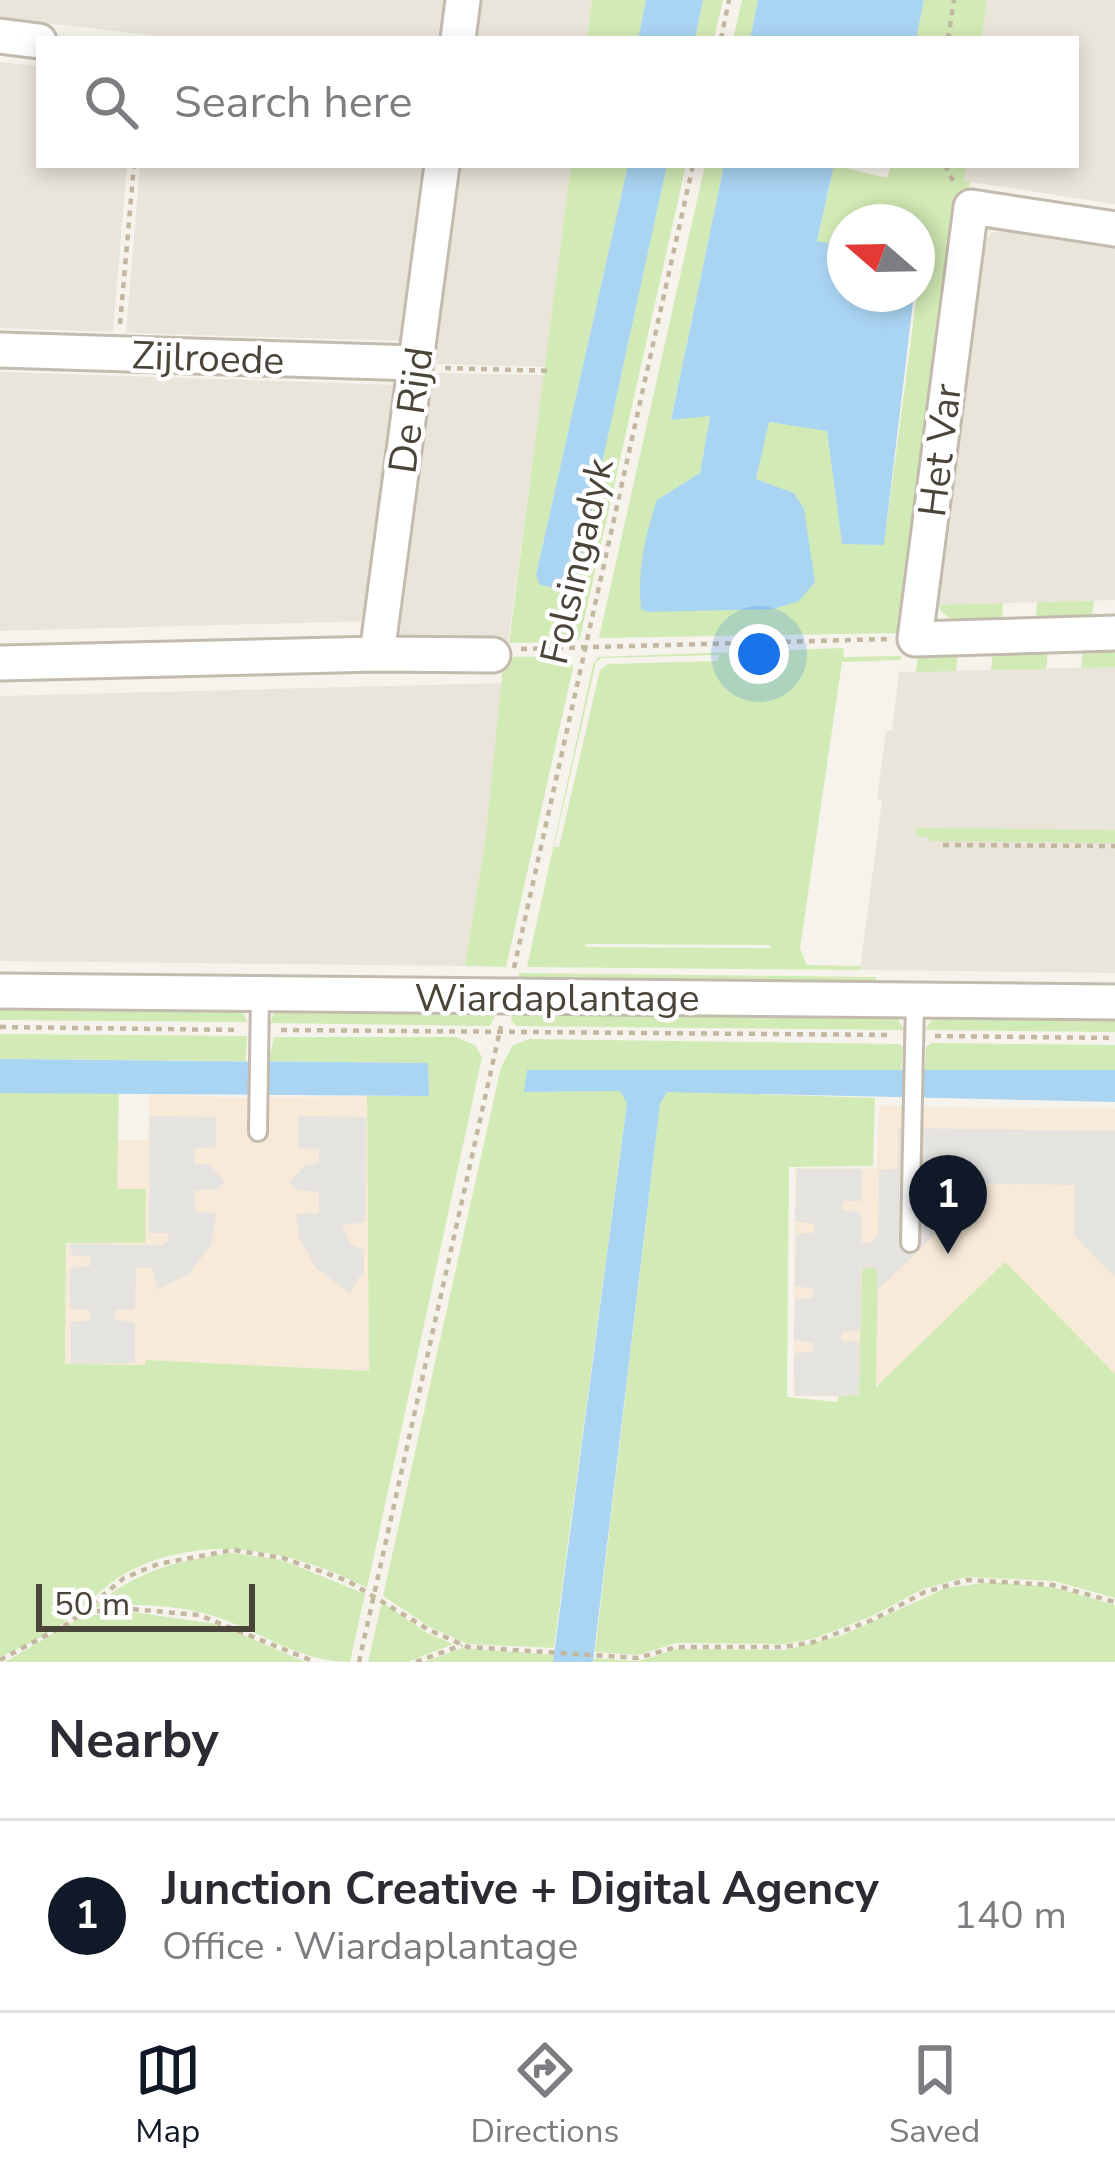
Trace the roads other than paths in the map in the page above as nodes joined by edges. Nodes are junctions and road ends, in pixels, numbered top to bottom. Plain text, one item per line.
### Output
1 (464, 0) edge
2 (0, 36) edge
3 (458, 36) edge
4 (36, 41) edge
5 (442, 168) edge
6 (1115, 229) edge
7 (0, 350) edge
8 (416, 363) junction
9 (1115, 633) edge
10 (377, 654) junction
11 (493, 656) road end
12 (0, 663) edge
13 (0, 991) edge
14 (260, 994) junction
15 (915, 1000) junction
16 (1115, 1002) edge
17 (258, 1132) dead end
18 (910, 1243) dead end

1 - 3 street
2 - 4 street
5 - 8 street, De Rijd
6 - 9 street, Het Var
7 - 8 street, Zijlroede
8 - 10 street, De Rijd
10 - 11 street
10 - 12 street
13 - 14 street, Wiardaplantage
14 - 15 street, Wiardaplantage
14 - 17 lane
15 - 16 street, Wiardaplantage
15 - 18 lane

